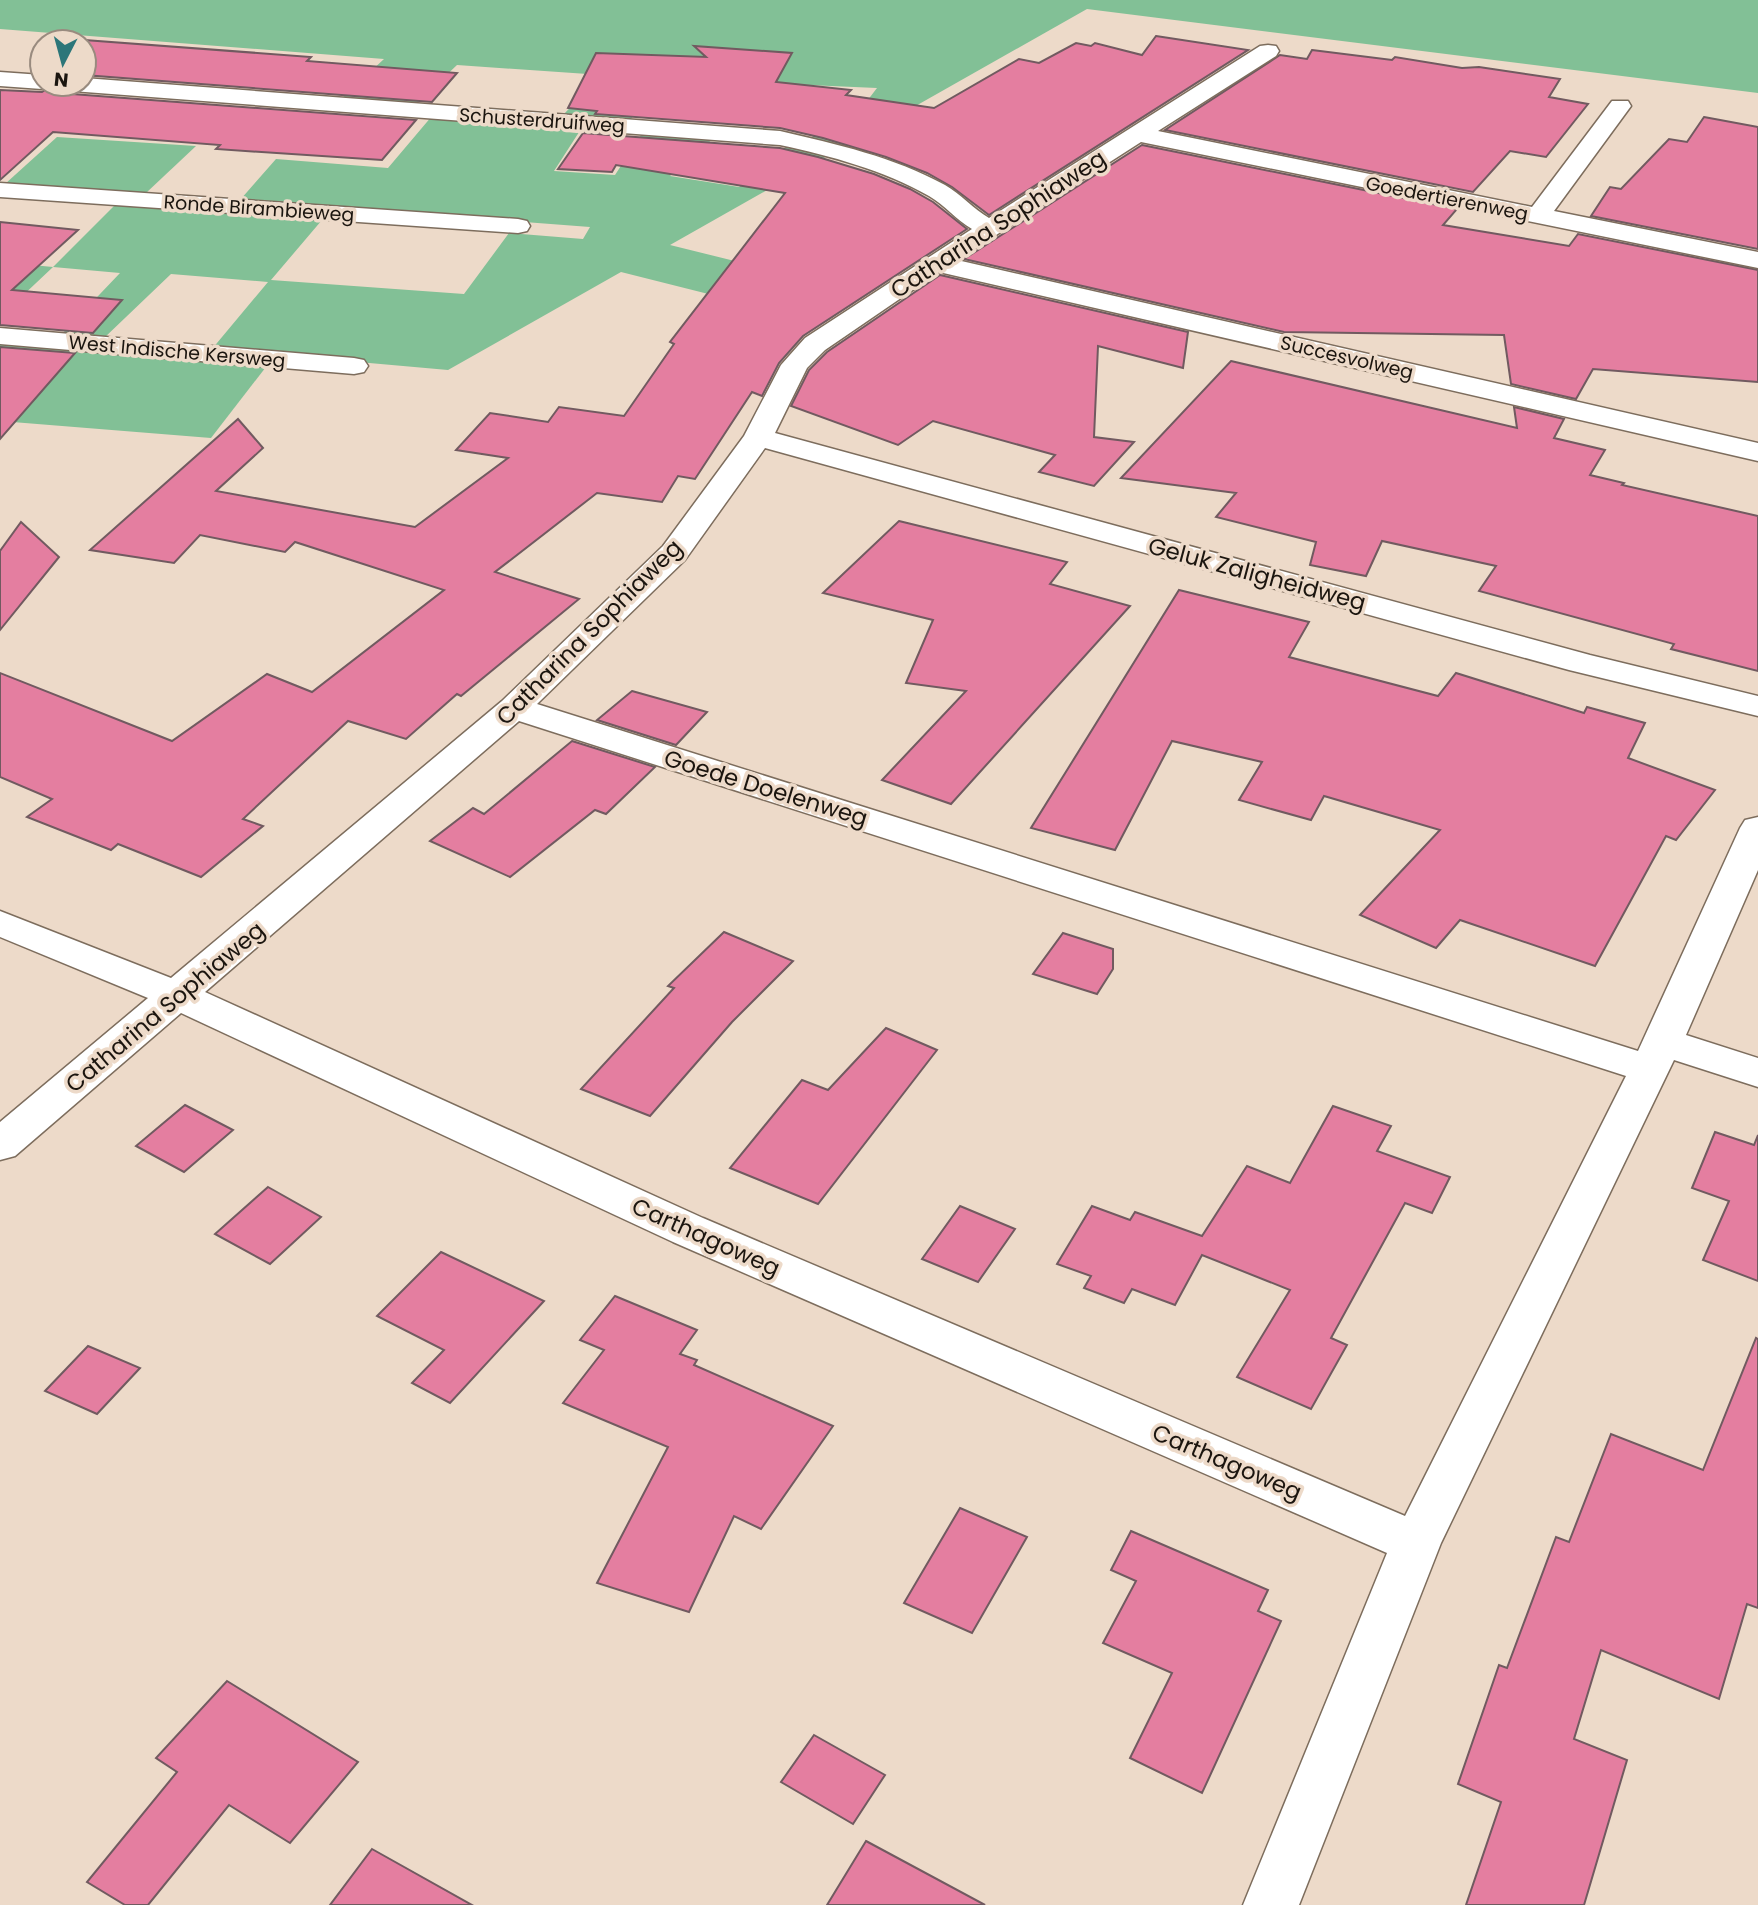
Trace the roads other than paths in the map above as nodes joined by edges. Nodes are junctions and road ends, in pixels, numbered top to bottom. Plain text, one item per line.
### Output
1 (1268, 51) dead end
2 (0, 79) edge
3 (28, 81) edge
4 (98, 86) edge
5 (1620, 106) dead end
6 (1137, 134) junction
7 (0, 190) edge
8 (1538, 216) junction
9 (518, 226) dead end
10 (991, 228) junction
11 (1758, 260) edge
12 (935, 263) junction
13 (0, 336) edge
14 (354, 366) dead end
15 (758, 437) junction
16 (1758, 452) edge
17 (1758, 706) edge
18 (514, 708) junction
19 (1758, 828) edge
20 (0, 923) edge
21 (179, 996) junction
22 (1656, 1055) junction
23 (1758, 1073) edge
24 (0, 1145) edge
25 (1416, 1543) junction
26 (1271, 1905) edge

1 - 6 street, Catharina Sophiaweg
2 - 3 street
4 - 10 street, Schusterdruifweg
5 - 8 street
6 - 8 street, Goedertierenweg
6 - 10 street, Catharina Sophiaweg
7 - 9 street, Ronde Birambieweg
8 - 11 street, Goedertierenweg
10 - 12 street, Catharina Sophiaweg
12 - 15 street, Catharina Sophiaweg
12 - 16 street, Succesvolweg
13 - 14 street, West Indische Kersweg
15 - 17 street, Geluk Zaligheidweg
15 - 18 street, Catharina Sophiaweg
18 - 21 street, Catharina Sophiaweg
18 - 22 street, Goede Doelenweg
19 - 22 street
20 - 21 street, Carthagoweg
21 - 24 street, Catharina Sophiaweg
21 - 25 street, Carthagoweg
22 - 23 street, Goede Doelenweg
22 - 25 street
25 - 26 street

